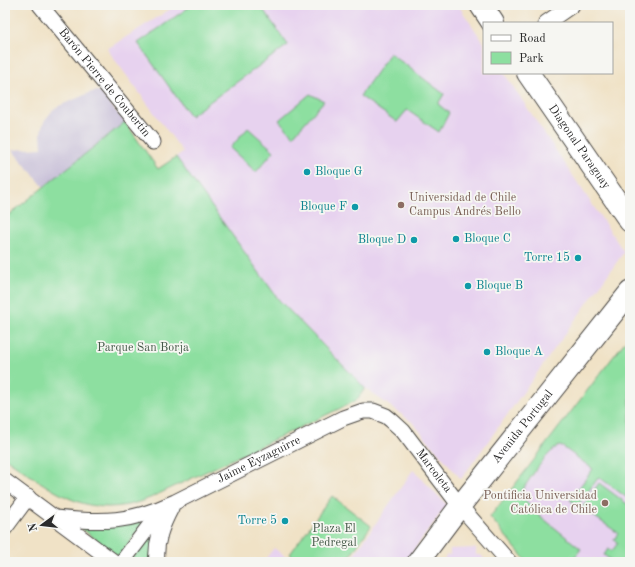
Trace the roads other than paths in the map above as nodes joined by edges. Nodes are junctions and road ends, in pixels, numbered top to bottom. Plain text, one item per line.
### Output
1 (40, 5) edge
2 (481, 5) edge
3 (572, 5) edge
4 (492, 22) edge
5 (547, 22) edge
6 (529, 74) edge
7 (153, 142) dead end
8 (630, 220) edge
9 (630, 292) edge
10 (343, 418) joint
11 (5, 481) edge
12 (28, 497) junction
13 (169, 504) junction
14 (460, 506) junction
15 (55, 518) junction
16 (5, 528) edge
17 (113, 562) edge
18 (122, 562) edge
19 (157, 562) edge
20 (418, 562) edge
21 (509, 562) edge

1 - 7 street, Barón Pierre de Coubertin
2 - 4 main road
3 - 5 street
6 - 8 main road, Diagonal Paraguay
9 - 14 main road, Avenida Portugal
10 - 13 street, Jaime Eyzaguirre
10 - 14 street, Marcoleta
11 - 12 street
12 - 15 street
12 - 16 street
13 - 15 street, Jaime Eyzaguirre
13 - 18 street, Jaime Eyzaguirre
13 - 19 street
14 - 20 main road, Avenida Portugal
14 - 21 street, Marcoleta
15 - 17 street

